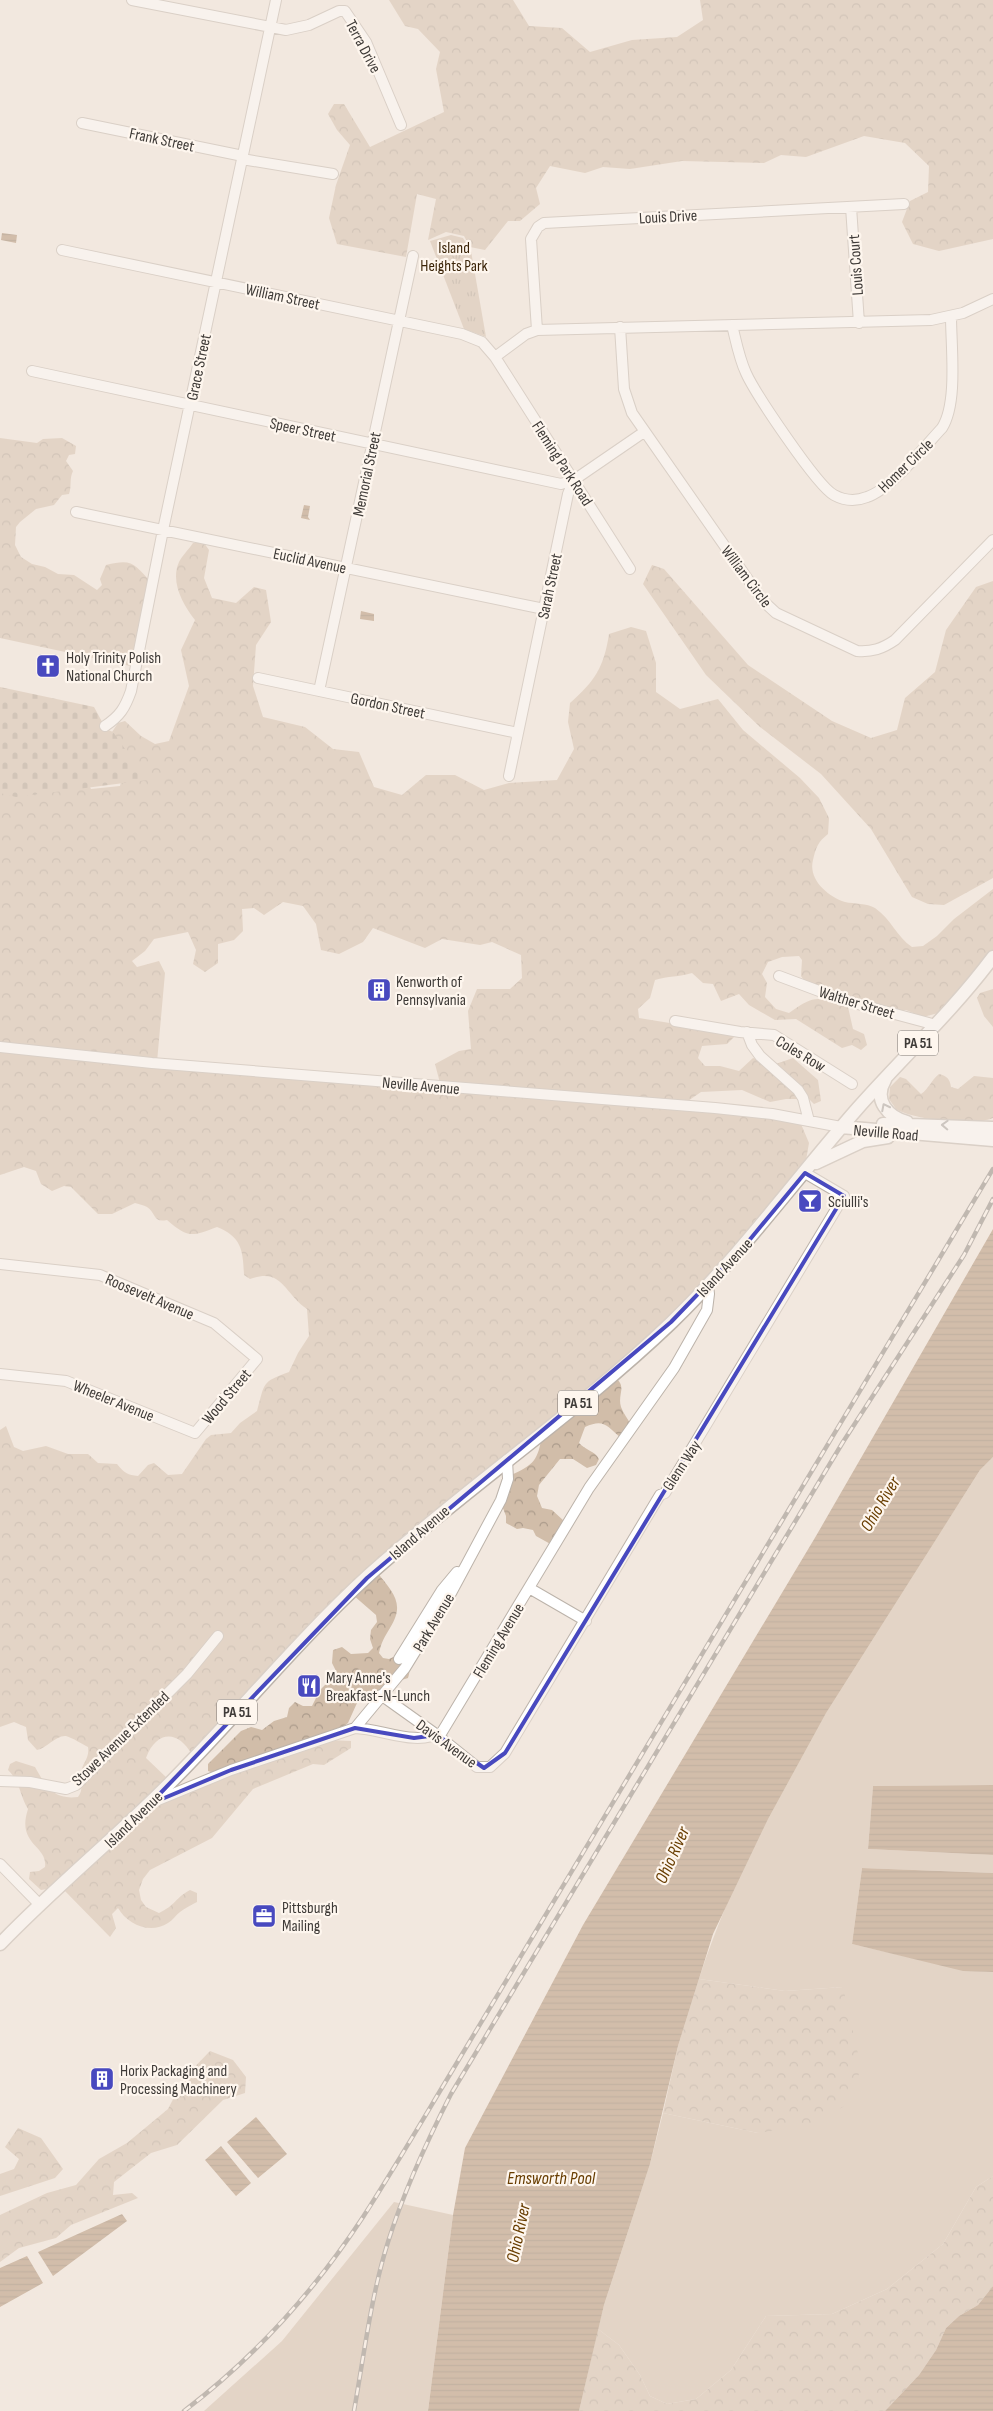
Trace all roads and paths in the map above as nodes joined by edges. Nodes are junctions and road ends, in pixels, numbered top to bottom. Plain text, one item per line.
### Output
1 (132, 0) edge
2 (276, 0) edge
3 (270, 28) junction
4 (82, 123) dead end
5 (401, 125) dead end
6 (242, 158) junction
7 (333, 174) dead end
8 (904, 204) dead end
9 (851, 207) junction
10 (62, 250) dead end
11 (413, 256) dead end
12 (216, 282) junction
13 (993, 298) edge
14 (951, 316) junction
15 (399, 321) junction
16 (859, 323) junction
17 (732, 325) junction
18 (620, 327) junction
19 (537, 330) junction
20 (495, 357) junction
21 (32, 371) dead end
22 (190, 404) junction
23 (644, 432) junction
24 (372, 444) junction
25 (574, 480) junction
26 (76, 512) dead end
27 (163, 530) junction
28 (993, 540) edge
29 (346, 568) junction
30 (630, 568) dead end
31 (544, 609) junction
32 (258, 678) dead end
33 (319, 691) junction
34 (105, 726) dead end
35 (518, 733) junction
36 (509, 776) dead end
37 (993, 956) edge
38 (779, 976) dead end
39 (675, 1021) dead end
40 (936, 1025) junction
41 (747, 1032) junction
42 (0, 1047) edge
43 (890, 1072) junction
44 (852, 1084) dead end
45 (809, 1121) junction
46 (917, 1125) junction
47 (842, 1128) junction
48 (993, 1128) edge
49 (971, 1132) junction
50 (925, 1136) junction
51 (993, 1140) edge
52 (808, 1170) junction
53 (0, 1264) edge
54 (708, 1285) junction
55 (257, 1358) joint
56 (0, 1374) edge
57 (195, 1433) joint
58 (507, 1460) junction
59 (468, 1558) junction
60 (529, 1588) junction
61 (586, 1621) junction
62 (218, 1636) dead end
63 (399, 1659) dead end
64 (381, 1695) junction
65 (354, 1728) junction
66 (438, 1735) junction
67 (490, 1767) joint
68 (0, 1781) edge
69 (150, 1804) junction
70 (0, 1864) edge
71 (40, 1906) junction
72 (0, 1944) edge

1 - 3 street
2 - 3 street, Grace Street
3 - 5 street, Terra Drive
3 - 6 street, Grace Street
4 - 6 street, Frank Street
6 - 7 street, Frank Street
6 - 12 street, Grace Street
8 - 9 street, Louis Drive
9 - 16 street, Louis Court
9 - 19 street, Louis Drive
10 - 12 street, William Street
11 - 15 street, Memorial Street
12 - 15 street, William Street
12 - 22 street, Grace Street
13 - 14 street
14 - 16 street
14 - 17 street, Homer Circle
15 - 20 street, William Street
15 - 24 street, Memorial Street
16 - 17 street
17 - 18 street
18 - 19 street
18 - 23 street, William Circle
19 - 20 street
20 - 25 street, Fleming Park Road
21 - 22 street, Speer Street
22 - 24 street, Speer Street
22 - 27 street, Grace Street
23 - 25 street
23 - 28 street, William Circle
24 - 25 street, Speer Street
24 - 29 street, Memorial Street
25 - 30 street, Fleming Park Road
25 - 31 street, Sarah Street
26 - 27 street, Euclid Avenue
27 - 29 street, Euclid Avenue
27 - 34 street, Grace Street
29 - 31 street, Euclid Avenue
29 - 33 street, Memorial Street
31 - 35 street, Sarah Street
32 - 33 street, Gordon Street
33 - 35 street, Gordon Street
35 - 36 street, Sarah Street
37 - 40 main road, PA 51
38 - 40 street, Walther Street
39 - 41 street, Coles Row
40 - 43 main road, PA 51
41 - 44 street, Coles Row
41 - 45 street, Coles Row
42 - 45 street, Neville Avenue
46 -> 43 main road
43 - 47 main road, PA 51
45 - 47 street, Neville Avenue
46 - 47 main road, Neville Road
49 -> 46 main road, Neville Road
47 - 50 main road, Neville Road
47 - 52 main road, Island Avenue / PA 51
48 - 49 main road, Neville Road
49 - 50 main road, Neville Road
49 - 51 main road, Neville Road
50 - 52 main road
52 - 54 main road, Island Avenue / PA 51
52 - 61 street, Glenn Way
53 - 55 street, Roosevelt Avenue
54 - 58 main road, Island Avenue / PA 51
54 - 60 street, Fleming Avenue
55 - 57 street, Wood Street
56 - 57 street, Wheeler Avenue
58 - 59 street, Park Avenue
58 - 69 main road, Island Avenue / PA 51
59 - 63 street, Park Avenue
59 - 64 street, Park Avenue
60 - 61 street
60 - 66 street, Fleming Avenue
61 - 67 street, Glenn Way
62 - 68 street, Stowe Avenue Extended
64 - 65 street, Park Avenue
64 - 66 street, Davis Avenue
65 - 66 street
65 - 69 street
66 - 67 street, Davis Avenue
69 - 71 main road, Island Avenue / PA 51
70 - 71 street
71 - 72 main road, Island Avenue / PA 51

